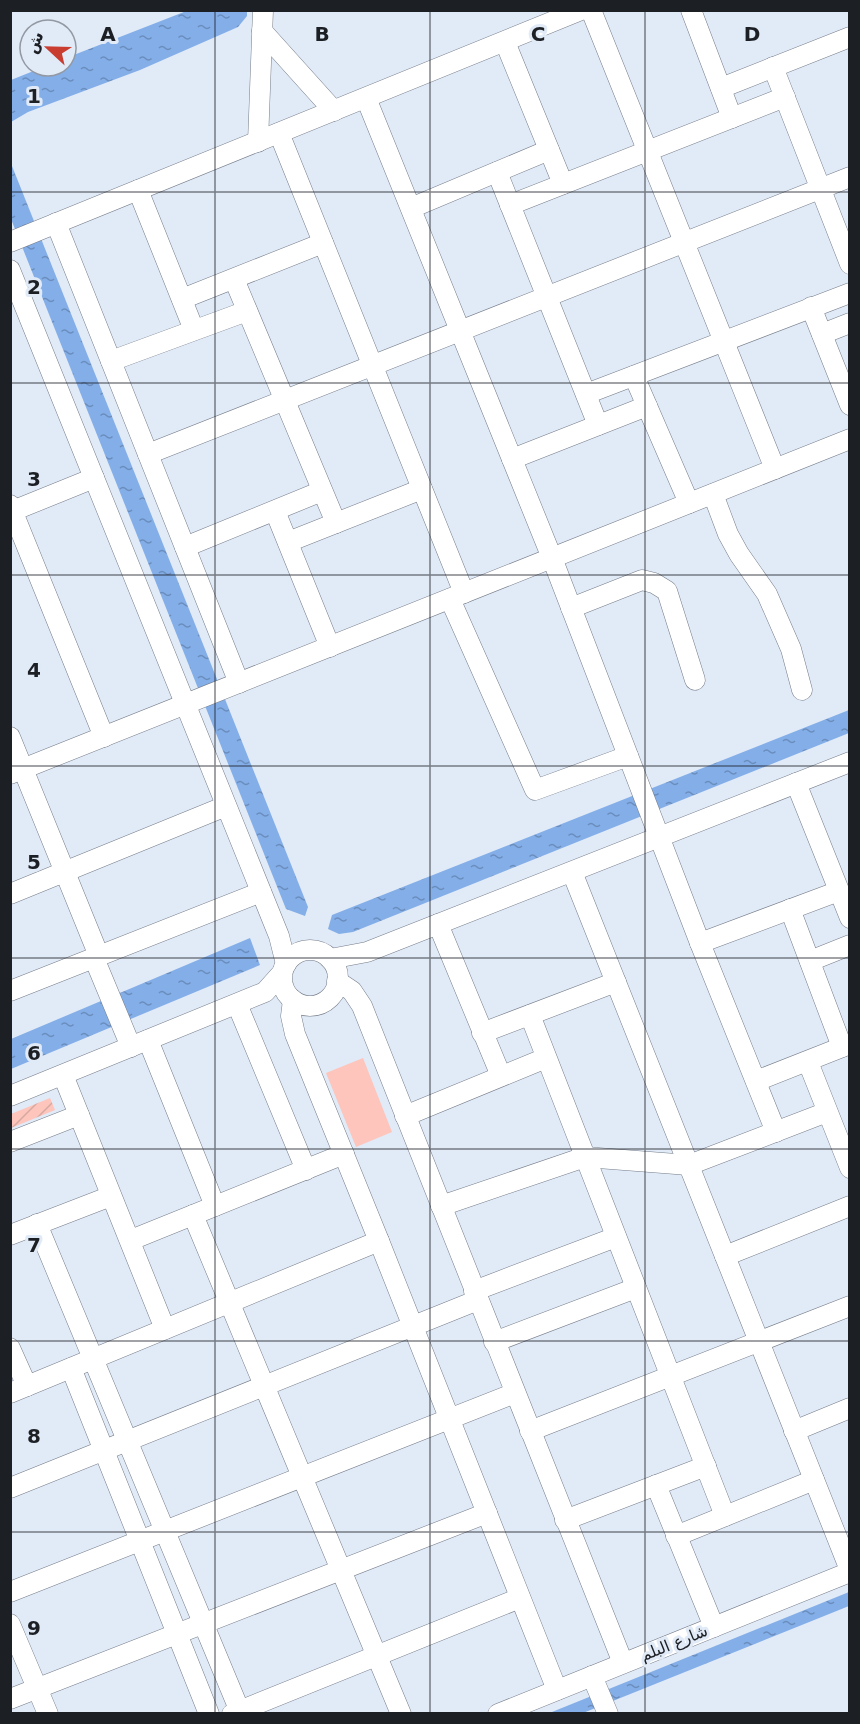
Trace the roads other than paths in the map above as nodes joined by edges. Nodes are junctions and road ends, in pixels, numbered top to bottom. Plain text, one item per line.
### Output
1 (263, 10) edge
2 (581, 10) edge
3 (591, 10) edge
4 (691, 10) edge
5 (262, 30) junction
6 (849, 37) edge
7 (505, 42) junction
8 (773, 67) junction
9 (721, 88) junction
10 (785, 97) junction
11 (366, 98) junction
12 (334, 111) junction
13 (732, 118) junction
14 (279, 133) junction
15 (258, 142) junction
16 (549, 150) junction
17 (647, 151) junction
18 (497, 172) junction
19 (849, 177) edge
20 (563, 184) junction
21 (821, 189) junction
22 (138, 190) junction
23 (510, 205) junction
24 (411, 208) junction
25 (56, 223) junction
26 (10, 242) edge
27 (323, 243) junction
28 (684, 243) junction
29 (849, 264) edge
30 (10, 270) edge
31 (234, 279) junction
32 (849, 293) edge
33 (547, 297) junction
34 (182, 299) junction
35 (811, 307) junction
36 (247, 310) junction
37 (849, 323) edge
38 (194, 330) junction
39 (460, 331) junction
40 (822, 334) junction
41 (723, 341) junction
42 (111, 361) junction
43 (372, 365) junction
44 (634, 376) junction
45 (586, 394) junction
46 (284, 400) junction
47 (849, 405) edge
48 (647, 406) junction
49 (598, 425) junction
50 (849, 439) edge
51 (148, 454) junction
52 (512, 459) junction
53 (775, 469) junction
54 (94, 478) junction
55 (422, 489) junction
56 (322, 491) junction
57 (712, 494) junction
58 (689, 503) junction
59 (11, 510) edge
60 (275, 511) junction
61 (336, 523) junction
62 (288, 542) junction
63 (185, 546) junction
64 (552, 558) junction
65 (457, 596) junction
66 (571, 608) junction
67 (330, 647) junction
68 (695, 680) dead end
69 (239, 683) junction
70 (802, 690) dead end
71 (186, 704) junction
72 (10, 737) edge
73 (104, 737) junction
74 (628, 756) junction
75 (849, 762) edge
76 (17, 772) edge
77 (796, 783) junction
78 (226, 806) junction
79 (659, 837) junction
80 (65, 871) junction
81 (572, 872) junction
82 (839, 891) junction
83 (261, 892) junction
84 (10, 894) edge
85 (790, 909) junction
86 (849, 918) edge
87 (438, 924) junction
88 (279, 936) junction
89 (700, 943) junction
90 (849, 945) edge
91 (308, 950) junction
92 (96, 957) junction
93 (810, 961) junction
94 (284, 968) junction
95 (335, 971) junction
96 (616, 982) junction
97 (10, 991) edge
98 (265, 992) junction
99 (291, 999) junction
100 (237, 1004) junction
101 (530, 1015) junction
102 (482, 1033) junction
103 (140, 1044) junction
104 (846, 1046) edge
105 (546, 1058) junction
106 (808, 1062) junction
107 (63, 1075) junction
108 (501, 1076) junction
109 (756, 1081) junction
110 (10, 1096) edge
111 (828, 1112) junction
112 (79, 1115) junction
113 (405, 1116) junction
114 (776, 1132) junction
115 (10, 1142) edge
116 (344, 1154) junction
117 (585, 1157) junction
118 (847, 1157) edge
119 (689, 1165) junction
120 (306, 1170) junction
121 (111, 1196) junction
122 (215, 1206) junction
123 (441, 1206) junction
124 (849, 1206) edge
125 (194, 1215) junction
126 (38, 1224) junction
127 (10, 1235) edge
128 (616, 1237) junction
129 (131, 1240) junction
130 (379, 1240) junction
131 (725, 1256) junction
132 (636, 1288) junction
133 (476, 1295) junction
134 (230, 1302) junction
135 (849, 1306) edge
136 (413, 1326) junction
137 (165, 1329) junction
138 (759, 1341) junction
139 (494, 1342) junction
140 (10, 1348) edge
141 (94, 1359) junction
142 (71, 1368) junction
143 (670, 1376) junction
144 (264, 1385) junction
145 (19, 1390) edge
146 (515, 1393) junction
147 (849, 1408) edge
148 (449, 1419) junction
149 (530, 1431) junction
150 (794, 1431) junction
151 (128, 1441) junction
152 (104, 1450) junction
153 (706, 1466) junction
154 (302, 1477) junction
155 (814, 1480) junction
156 (656, 1485) junction
157 (10, 1488) edge
158 (487, 1513) junction
159 (725, 1516) junction
160 (565, 1520) junction
161 (165, 1531) junction
162 (676, 1536) junction
163 (140, 1541) junction
164 (341, 1570) junction
165 (849, 1571) edge
166 (10, 1592) edge
167 (520, 1598) junction
168 (204, 1623) junction
169 (10, 1624) edge
170 (714, 1627) junction
171 (177, 1634) junction
172 (376, 1656) junction
173 (622, 1663) junction
174 (592, 1676) junction
175 (37, 1688) junction
176 (557, 1690) junction
177 (10, 1699) edge
178 (238, 1712) edge
179 (48, 1713) edge
180 (209, 1713) edge
181 (401, 1713) edge
182 (498, 1713) edge
183 (608, 1713) edge

1 - 5 street
2 - 7 street
3 - 17 street
4 - 9 street
5 - 12 street
5 - 15 street
6 - 8 street
7 - 11 street
7 - 16 street
8 - 9 street
8 - 10 street
9 - 13 street
10 - 13 street
10 - 21 street
11 - 12 street
11 - 24 street
12 - 14 street
13 - 17 street
14 - 15 street
14 - 27 street
15 - 22 street
16 - 18 street
16 - 20 street
17 - 20 street
17 - 28 street
18 - 23 street
18 - 24 street
19 - 21 street
20 - 23 street
21 - 28 street
21 - 29 street
22 - 25 street
22 - 34 street
23 - 33 street
24 - 39 street
25 - 26 street
25 - 42 street
27 - 31 street
27 - 43 street
28 - 33 street
28 - 41 street
30 - 54 street
31 - 34 street
31 - 36 street
32 - 35 street
33 - 39 street
33 - 45 street
34 - 38 street
35 - 40 street
35 - 41 street
36 - 38 street
36 - 46 street
37 - 40 street
38 - 42 street
39 - 43 street
39 - 52 street
40 - 47 street
41 - 44 street
41 - 53 street
42 - 51 street
43 - 46 street
43 - 55 street
44 - 45 street
44 - 48 street
45 - 49 street
46 - 51 street
46 - 56 street
48 - 49 street
48 - 58 street
49 - 52 street
50 - 53 street
51 - 63 street
52 - 64 street
53 - 57 street
54 - 59 street
54 - 71 street
55 - 61 street
55 - 65 street
56 - 60 street
56 - 61 street
57 - 58 street
57 - 70 street
58 - 64 street
59 - 73 street
60 - 62 street
60 - 63 street
61 - 62 street
62 - 67 street
63 - 69 street
64 - 65 street
64 - 66 street
65 - 67 street
65 - 74 street
66 - 68 street
66 - 74 street
67 - 69 street
69 - 71 street
71 - 73 street
71 - 78 street
72 - 76 street
73 - 76 street
74 - 79 street
75 - 77 street
76 - 80 street
77 - 79 street
77 - 82 street
78 - 80 street
78 - 83 street
79 - 81 street
79 - 89 street
80 - 84 street
80 - 92 street
81 - 87 street
81 - 96 street
82 - 85 street
82 - 86 street
83 - 88 street
83 - 92 street
85 - 89 street
85 - 93 street
87 - 95 street
87 - 102 street
88 - 91 street
88 - 94 street
89 - 109 street
90 - 93 street
91 - 94 street
91 - 95 street
92 - 97 street
92 - 103 street
93 - 104 street
94 - 98 street
94 - 99 street
95 - 99 street
95 - 113 street
96 - 101 street
96 - 119 street
98 - 99 street
98 - 100 street
99 - 116 street
100 - 103 street
100 - 120 street
101 - 102 street
101 - 105 street
102 - 108 street
103 - 107 street
103 - 122 street
104 - 106 street
105 - 108 street
105 - 117 street
106 - 109 street
106 - 111 street
107 - 110 street
107 - 112 street
108 - 113 street
109 - 114 street
111 - 114 street
111 - 118 street
112 - 115 street
112 - 121 street
113 - 123 street
114 - 119 street
116 - 120 street
116 - 130 street
117 - 119 street
117 - 123 street
117 - 128 street
119 - 131 street
120 - 122 street
121 - 126 street
121 - 129 street
122 - 125 street
123 - 133 street
124 - 131 street
125 - 129 street
125 - 134 street
126 - 127 street
126 - 141 street
128 - 132 street
128 - 133 street
129 - 137 street
130 - 134 street
130 - 136 street
131 - 138 street
132 - 139 street
132 - 143 street
133 - 136 street
133 - 139 street
134 - 137 street
134 - 144 street
135 - 138 street
136 - 144 street
136 - 148 street
137 - 141 street
138 - 143 street
138 - 150 street
139 - 146 street
140 - 145 street
141 - 142 street
141 - 151 street
142 - 145 street
142 - 152 street
143 - 149 street
143 - 153 street
144 - 151 street
144 - 154 street
146 - 148 street
146 - 149 street
147 - 150 street
148 - 154 street
148 - 158 street
149 - 160 street
150 - 155 street
151 - 152 street
151 - 161 street
152 - 157 street
152 - 163 street
153 - 156 street
153 - 159 street
154 - 161 street
154 - 164 street
155 - 159 street
155 - 165 street
156 - 160 street
156 - 162 street
158 - 164 street
158 - 167 street
159 - 162 street
160 - 173 street
161 - 163 street
161 - 168 street
162 - 170 street
163 - 166 street
163 - 171 street
164 - 168 street
164 - 172 street
165 - 170 street, شارع البلم
167 - 172 street
167 - 176 street
168 - 171 street
168 - 178 street
169 - 175 street
170 - 173 street, شارع البلم
171 - 175 street
171 - 180 street
172 - 178 street
172 - 181 street
173 - 174 street, شارع البلم
174 - 176 street, شارع البلم
174 - 183 street
175 - 177 street
175 - 179 street
176 - 182 street, شارع البلم

